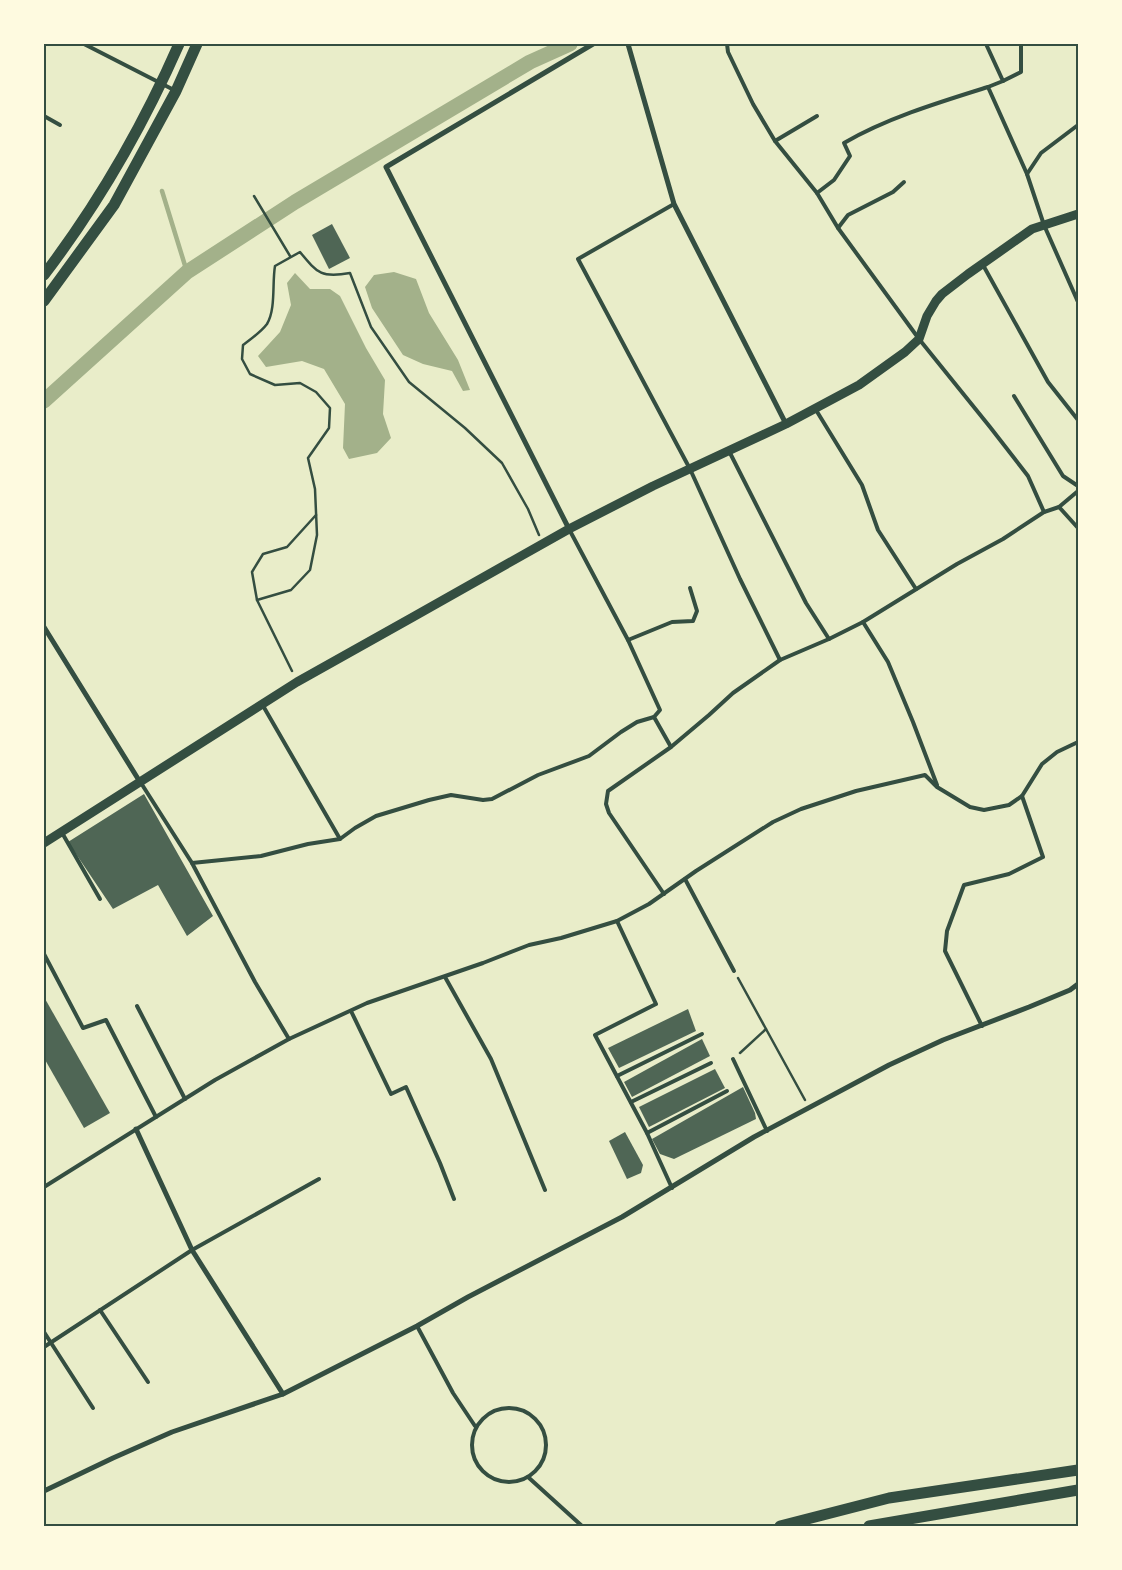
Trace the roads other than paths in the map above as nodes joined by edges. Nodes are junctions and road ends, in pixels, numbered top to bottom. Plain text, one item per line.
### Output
1 (84, 44) edge
2 (179, 44) edge
3 (197, 44) edge
4 (593, 44) edge
5 (628, 44) edge
6 (728, 44) edge
7 (986, 44) edge
8 (1020, 44) edge
9 (1003, 81) junction
10 (161, 84) junction
11 (988, 87) junction
12 (176, 91) junction
13 (44, 116) edge
14 (817, 116) dead end
15 (60, 125) dead end
16 (1078, 125) edge
17 (775, 141) junction
18 (1027, 174) junction
19 (904, 182) dead end
20 (817, 193) junction
21 (674, 204) junction
22 (1078, 214) edge
23 (1044, 225) junction
24 (838, 228) junction
25 (982, 263) junction
26 (44, 274) edge
27 (44, 301) edge
28 (1078, 302) edge
29 (919, 339) junction
30 (1014, 396) dead end
31 (816, 410) junction
32 (1078, 420) edge
33 (786, 424) junction
34 (729, 451) junction
35 (690, 469) junction
36 (1078, 486) edge
37 (1078, 491) edge
38 (1059, 508) junction
39 (1044, 512) junction
40 (1078, 528) edge
41 (569, 530) junction
42 (690, 588) dead end
43 (916, 589) junction
44 (862, 622) junction
45 (44, 627) edge
46 (829, 639) junction
47 (628, 640) junction
48 (780, 660) junction
49 (262, 704) junction
50 (654, 717) junction
51 (1078, 742) edge
52 (670, 747) junction
53 (140, 782) junction
54 (937, 787) junction
55 (1022, 796) junction
56 (62, 832) junction
57 (340, 839) junction
58 (44, 843) edge
59 (192, 863) junction
60 (685, 879) junction
61 (664, 894) junction
62 (100, 899) dead end
63 (617, 921) junction
64 (44, 954) edge
65 (734, 971) road end
66 (445, 976) junction
67 (1078, 984) edge
68 (136, 1006) dead end
69 (351, 1011) junction
70 (982, 1026) junction
71 (702, 1034) dead end
72 (288, 1039) junction
73 (734, 1059) road end
74 (711, 1063) dead end
75 (617, 1076) junction
76 (727, 1091) dead end
77 (185, 1099) junction
78 (631, 1102) junction
79 (156, 1117) junction
80 (136, 1129) junction
81 (766, 1131) junction
82 (646, 1133) junction
83 (319, 1179) dead end
84 (44, 1188) edge
85 (672, 1188) junction
86 (545, 1190) dead end
87 (454, 1200) dead end
88 (192, 1250) junction
89 (100, 1310) junction
90 (417, 1326) junction
91 (44, 1332) edge
92 (51, 1343) junction
93 (44, 1347) edge
94 (148, 1382) dead end
95 (283, 1394) junction
96 (93, 1408) dead end
97 (476, 1426) junction
98 (1078, 1470) edge
99 (528, 1477) junction
100 (1078, 1490) edge
101 (44, 1492) edge
102 (582, 1526) edge
103 (780, 1526) edge
104 (869, 1526) edge

1 - 10 lane
2 - 10 main road
3 - 12 main road
4 - 41 street
5 - 21 street
6 - 17 lane
7 - 9 lane
8 - 9 lane
9 - 11 lane
10 - 12 lane
10 - 26 main road
11 - 18 lane
11 - 20 lane
12 - 27 main road
13 - 15 lane
14 - 17 lane
16 - 18 lane
17 - 20 lane
18 - 23 lane
19 - 24 lane
20 - 24 lane
21 - 33 street
21 - 35 lane
22 - 23 street
23 - 25 street
23 - 28 lane
24 - 29 lane
25 - 29 street
25 - 32 lane
29 - 31 street
29 - 39 lane
30 - 36 lane
31 - 33 street
31 - 43 lane
33 - 34 street
34 - 35 street
34 - 46 lane
35 - 41 street
35 - 48 lane
37 - 38 lane
38 - 39 lane
38 - 40 lane
39 - 43 lane
41 - 47 lane
41 - 49 street
42 - 47 lane
43 - 44 lane
44 - 46 lane
44 - 54 lane
45 - 53 street
46 - 48 lane
47 - 50 lane
48 - 52 lane
49 - 53 street
49 - 57 lane
50 - 52 lane
50 - 57 lane
51 - 55 lane
52 - 61 lane
53 - 56 street
53 - 59 lane
54 - 55 lane
54 - 60 lane
55 - 70 lane
56 - 58 street
56 - 62 lane
57 - 59 lane
59 - 72 lane
60 - 61 lane
60 - 65 lane
61 - 63 lane
63 - 66 lane
63 - 75 lane
64 - 79 lane
66 - 69 lane
66 - 86 lane
67 - 70 street
68 - 77 lane
69 - 72 lane
69 - 87 lane
70 - 81 street
71 - 75 lane
72 - 77 lane
73 - 81 lane
74 - 78 lane
75 - 78 lane
76 - 82 lane
77 - 79 lane
78 - 82 lane
79 - 80 lane
80 - 84 lane
80 - 88 street
81 - 85 street
82 - 85 lane
83 - 88 lane
85 - 90 street
88 - 89 lane
88 - 95 street
89 - 92 lane
89 - 94 lane
90 - 95 street
90 - 97 lane
91 - 92 lane
92 - 93 lane
92 - 96 lane
95 - 101 street
97 - 99 lane
97 - 99 lane
98 - 103 main road
99 - 102 lane
100 - 104 main road

